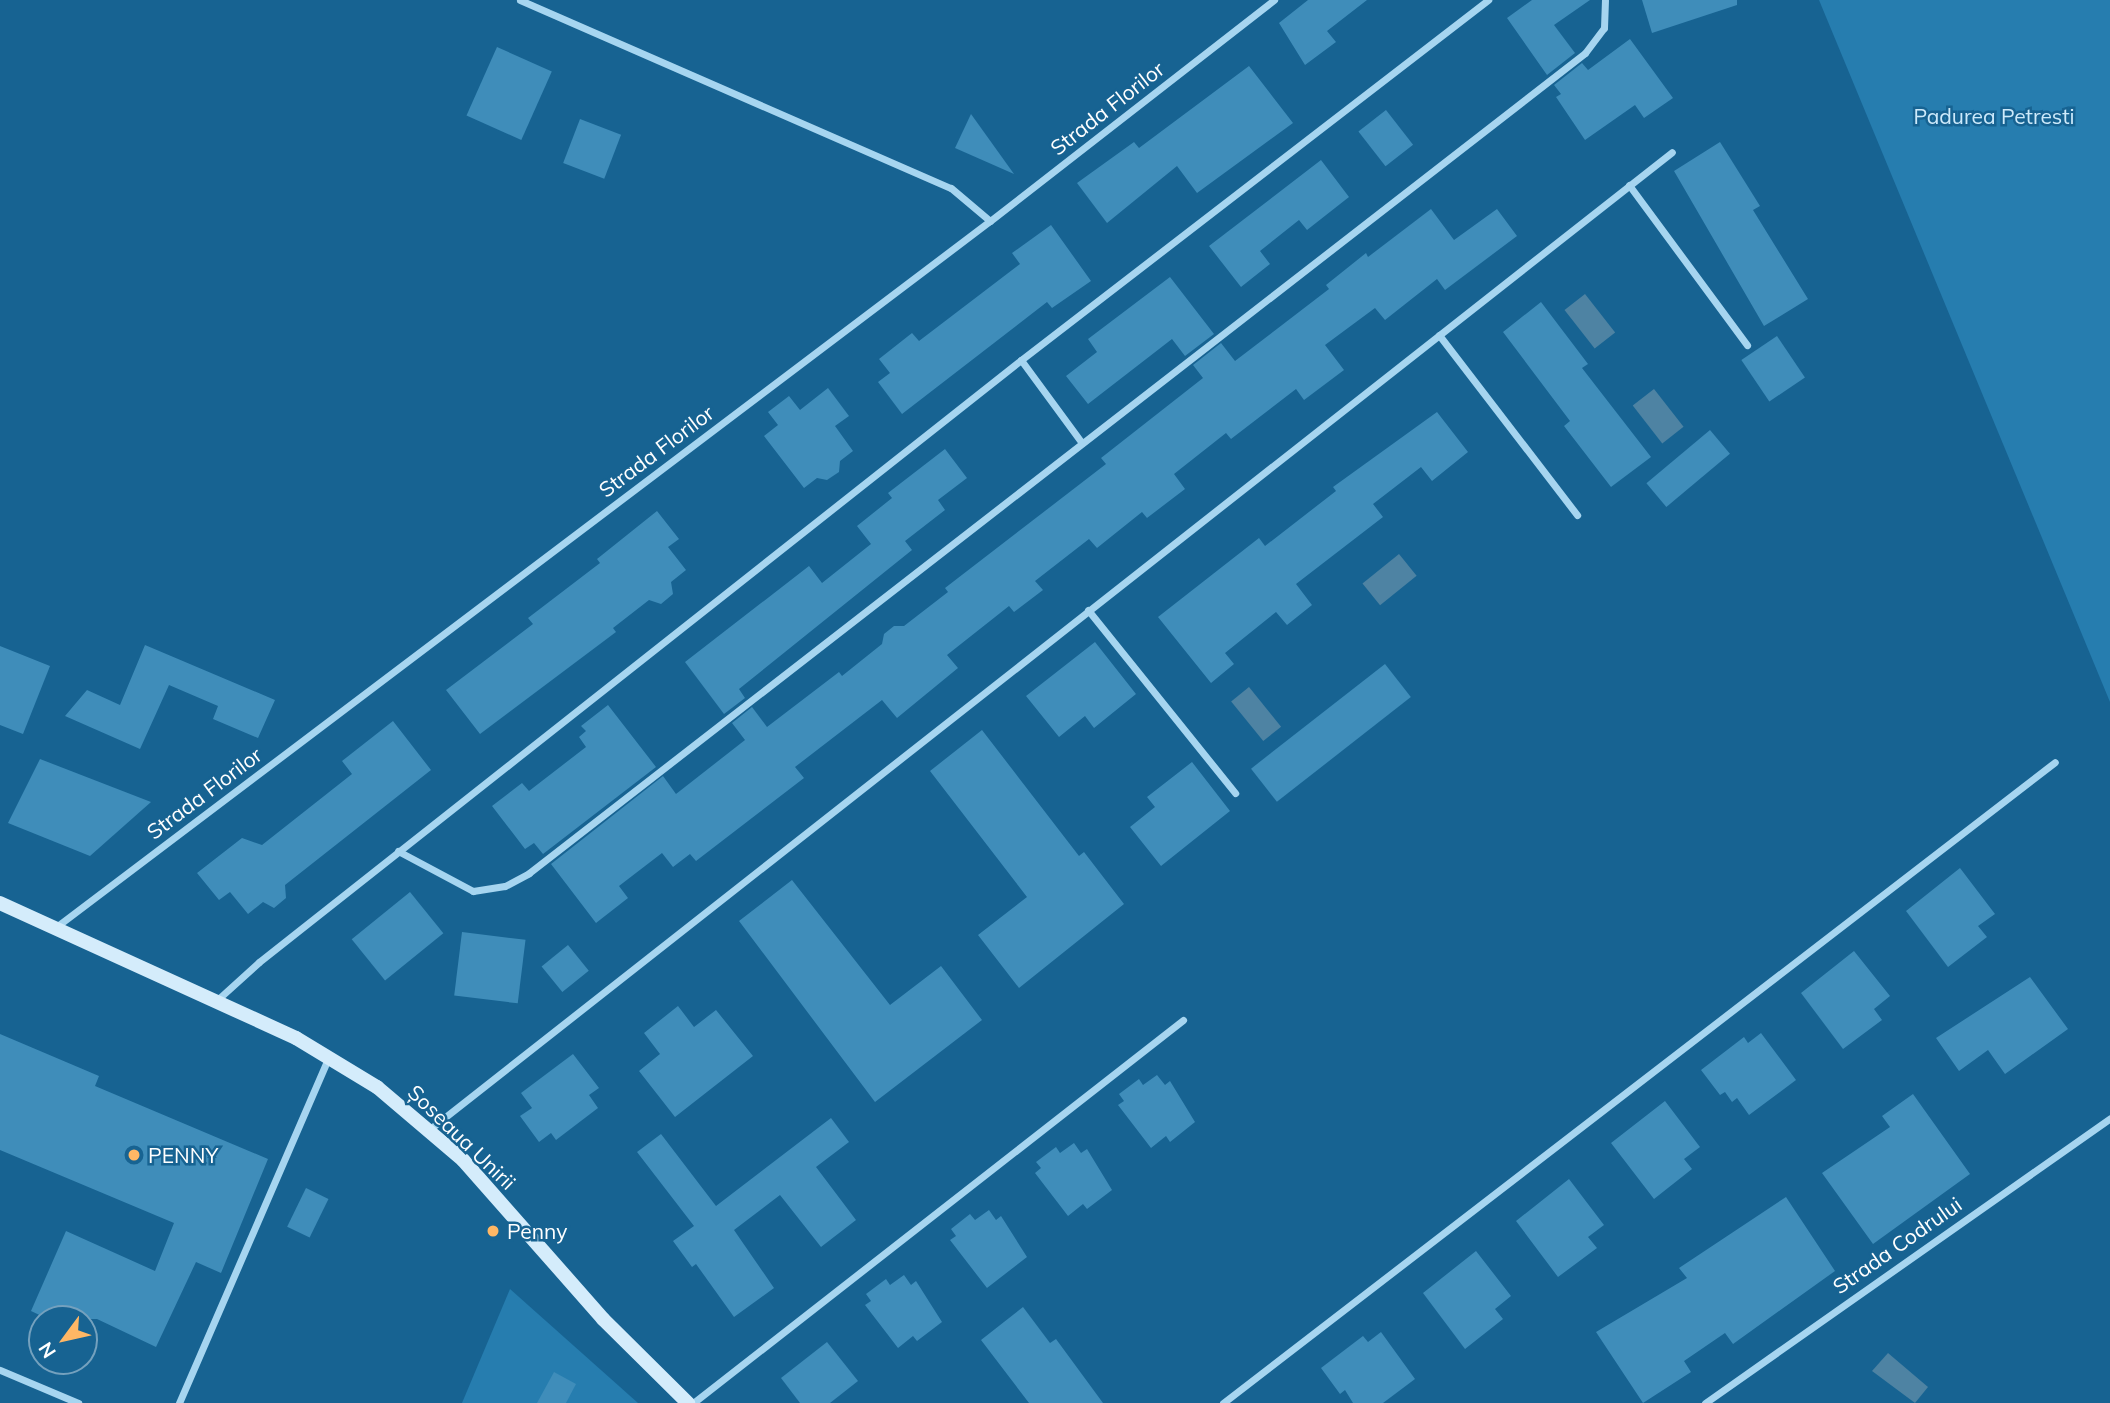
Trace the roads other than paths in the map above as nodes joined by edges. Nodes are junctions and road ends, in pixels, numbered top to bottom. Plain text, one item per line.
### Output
1 (520, 0) edge
2 (1274, 0) edge
3 (1488, 0) edge
4 (1605, 0) edge
5 (1672, 152) dead end
6 (1629, 186) junction
7 (990, 220) junction
8 (1438, 335) junction
9 (1747, 345) dead end
10 (1021, 360) junction
11 (1082, 443) junction
12 (1577, 515) dead end
13 (1088, 610) junction
14 (2055, 762) dead end
15 (1235, 793) dead end
16 (398, 851) junction
17 (0, 903) edge
18 (56, 927) junction
19 (216, 1001) junction
20 (1183, 1020) dead end
21 (329, 1056) junction
22 (2110, 1118) edge
23 (430, 1129) junction
24 (0, 1370) edge
25 (78, 1403) edge
26 (179, 1403) edge
27 (690, 1403) edge
28 (1223, 1403) edge
29 (1705, 1403) edge

1 - 7 street
2 - 7 street, Strada Florilor
3 - 10 street
4 - 11 street
5 - 6 street
6 - 8 street
6 - 9 street
7 - 18 street, Strada Florilor
8 - 12 street
8 - 13 street
10 - 11 street
10 - 16 street
11 - 16 street
13 - 15 street
13 - 23 street
14 - 28 street
16 - 19 street
17 - 18 main road, Șoseaua Unirii
18 - 19 main road, Șoseaua Unirii
19 - 21 main road, Șoseaua Unirii
20 - 27 street
21 - 23 main road, Șoseaua Unirii
21 - 26 street
22 - 29 street, Strada Codrului
23 - 27 main road, Șoseaua Unirii
24 - 25 street

